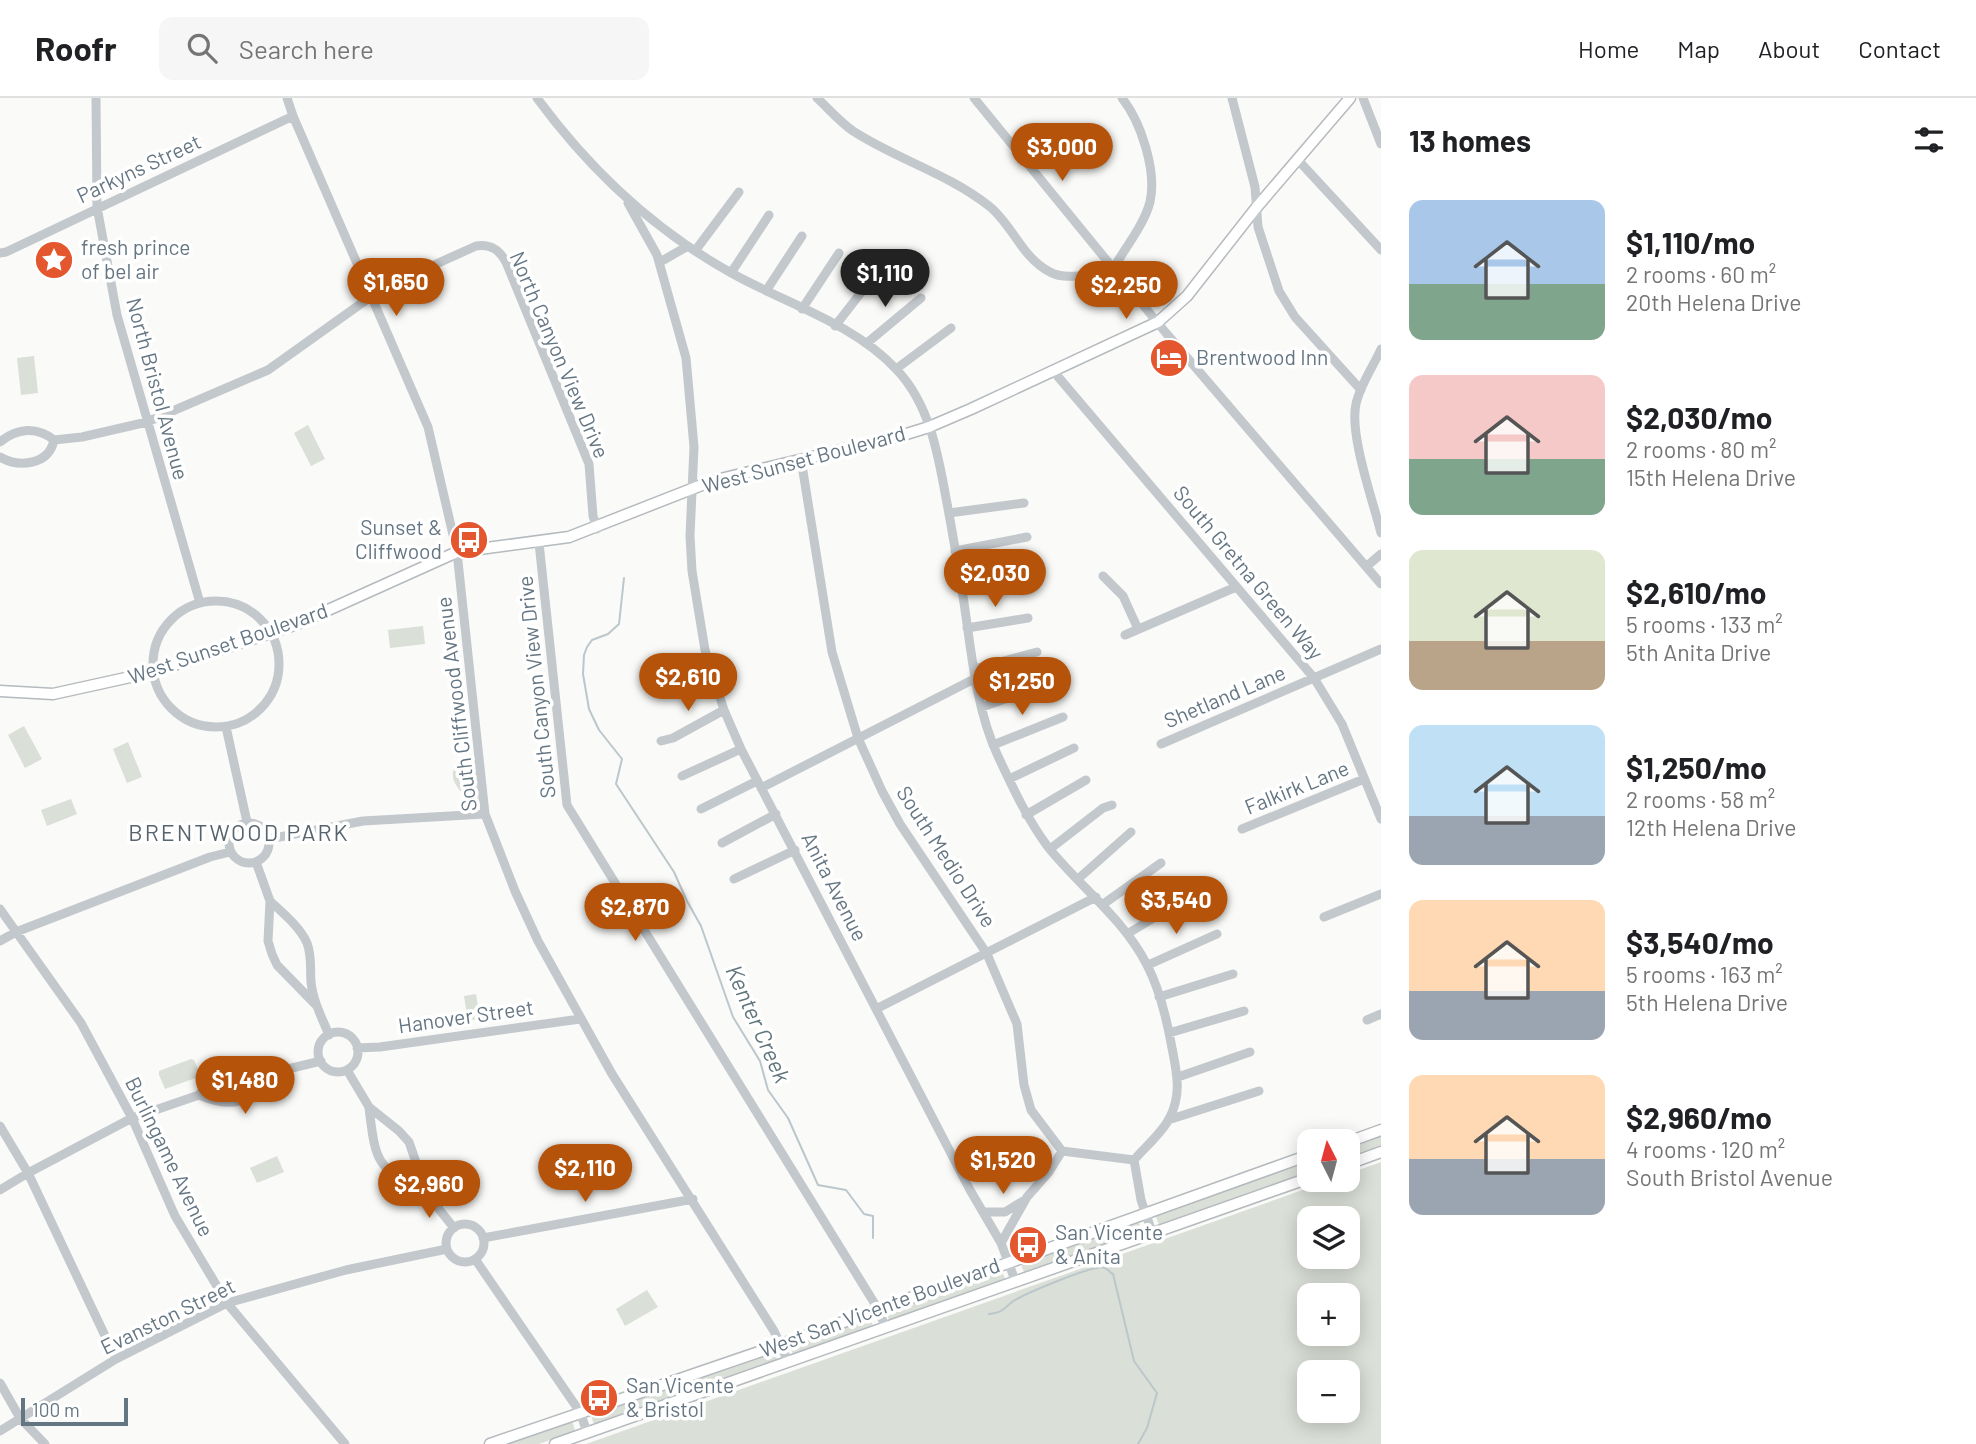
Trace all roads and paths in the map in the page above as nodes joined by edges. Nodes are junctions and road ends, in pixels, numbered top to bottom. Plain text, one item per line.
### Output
1 (96, 98) edge
2 (287, 98) edge
3 (537, 98) edge
4 (817, 98) edge
5 (974, 98) edge
6 (1122, 98) edge
7 (1232, 98) edge
8 (1350, 98) edge
9 (1363, 98) edge
10 (293, 117) junction
11 (1381, 144) edge
12 (1298, 160) junction
13 (739, 192) dead end
14 (627, 200) junction
15 (97, 207) junction
16 (1256, 208) junction
17 (769, 215) dead end
18 (802, 236) dead end
19 (691, 248) junction
20 (1381, 250) edge
21 (0, 253) edge
22 (839, 253) dead end
23 (660, 262) junction
24 (1113, 269) junction
25 (877, 272) dead end
26 (731, 273) junction
27 (766, 291) junction
28 (370, 298) junction
29 (921, 298) dead end
30 (802, 309) junction
31 (1158, 322) junction
32 (835, 326) junction
33 (951, 328) dead end
34 (867, 344) junction
35 (1381, 349) edge
36 (896, 369) junction
37 (1054, 372) junction
38 (1381, 372) edge
39 (1370, 373) junction
40 (1361, 390) junction
41 (146, 422) junction
42 (929, 427) junction
43 (54, 440) junction
44 (0, 442) edge
45 (0, 457) edge
46 (801, 459) junction
47 (692, 490) junction
48 (1024, 503) dead end
49 (949, 513) junction
50 (597, 528) junction
51 (1381, 533) edge
52 (1027, 537) dead end
53 (538, 542) junction
54 (955, 551) junction
55 (457, 552) junction
56 (1381, 554) edge
57 (1367, 566) junction
58 (1103, 576) dead end
59 (1030, 584) dead end
60 (1381, 584) edge
61 (1236, 587) junction
62 (962, 591) junction
63 (200, 603) junction
64 (1028, 618) dead end
65 (967, 628) junction
66 (1138, 629) junction
67 (271, 634) junction
68 (1125, 635) dead end
69 (1381, 649) edge
70 (1037, 652) dead end
71 (153, 672) junction
72 (975, 673) junction
73 (1314, 678) junction
74 (1054, 686) dead end
75 (0, 691) edge
76 (982, 707) junction
77 (724, 710) junction
78 (1063, 717) dead end
79 (226, 727) junction
80 (858, 738) junction
81 (661, 741) dead end
82 (1161, 744) dead end
83 (993, 745) junction
84 (1074, 748) dead end
85 (741, 749) junction
86 (682, 776) dead end
87 (1009, 779) junction
88 (1364, 779) junction
89 (1086, 780) dead end
90 (759, 784) junction
91 (1112, 804) dead end
92 (702, 809) dead end
93 (485, 814) junction
94 (776, 814) junction
95 (1027, 815) junction
96 (1381, 819) edge
97 (247, 822) junction
98 (1242, 830) dead end
99 (1131, 832) dead end
100 (269, 839) junction
101 (722, 843) dead end
102 (1050, 849) junction
103 (795, 850) junction
104 (230, 852) junction
105 (256, 862) junction
106 (1161, 863) dead end
107 (734, 879) dead end
108 (1079, 879) junction
109 (1381, 894) edge
110 (1190, 895) dead end
111 (270, 901) junction
112 (1099, 901) junction
113 (0, 909) edge
114 (1324, 917) dead end
115 (16, 932) junction
116 (1127, 934) junction
117 (1217, 934) dead end
118 (0, 941) edge
119 (987, 954) junction
120 (1148, 965) junction
121 (1233, 974) dead end
122 (1159, 996) junction
123 (316, 1005) junction
124 (876, 1009) junction
125 (1244, 1011) dead end
126 (1381, 1014) edge
127 (580, 1019) junction
128 (1367, 1020) dead end
129 (1169, 1033) junction
130 (329, 1035) junction
131 (357, 1048) junction
132 (1250, 1052) dead end
133 (321, 1061) junction
134 (347, 1070) junction
135 (271, 1073) junction
136 (1178, 1077) junction
137 (1259, 1091) dead end
138 (199, 1095) junction
139 (369, 1107) junction
140 (132, 1118) junction
141 (1168, 1120) junction
142 (0, 1126) edge
143 (1381, 1130) edge
144 (1360, 1138) edge
145 (1062, 1150) junction
146 (1381, 1152) edge
147 (1297, 1159) edge
148 (1135, 1160) junction
149 (1360, 1160) edge
150 (28, 1172) junction
151 (1297, 1182) edge
152 (0, 1191) edge
153 (427, 1194) junction
154 (1027, 1197) junction
155 (693, 1199) junction
156 (985, 1212) junction
157 (1146, 1212) junction
158 (454, 1228) junction
159 (1152, 1232) junction
160 (483, 1238) junction
161 (1001, 1243) junction
162 (447, 1249) junction
163 (475, 1259) junction
164 (1009, 1263) junction
165 (1015, 1280) junction
166 (227, 1303) junction
167 (878, 1309) junction
168 (885, 1326) junction
169 (782, 1344) junction
170 (116, 1359) junction
171 (788, 1361) junction
172 (0, 1382) edge
173 (580, 1412) junction
174 (20, 1418) junction
175 (0, 1431) edge
176 (587, 1432) junction
177 (45, 1444) edge
178 (345, 1444) edge
179 (490, 1444) edge
180 (555, 1444) edge

1 - 15 street, North Bristol Avenue
2 - 10 street, South Cliffwood Avenue
3 - 14 street
4 - 24 street
5 - 24 street
6 - 24 street
7 - 16 street
8 - 12 main road, West Sunset Boulevard
9 - 11 street
10 - 15 street, Parkyns Street
10 - 28 street, South Cliffwood Avenue
12 - 16 main road, West Sunset Boulevard
12 - 20 street
13 - 19 street
14 - 19 street
14 - 23 street, Anita Avenue
15 - 21 street, Parkyns Street
15 - 41 street, North Bristol Avenue
16 - 31 main road, West Sunset Boulevard
16 - 40 street
17 - 26 street
18 - 27 street
19 - 23 street
19 - 26 street
22 - 30 street
23 - 47 street, Anita Avenue
24 - 31 street
25 - 32 street
26 - 27 street
27 - 30 street
28 - 41 street
28 - 50 street, North Canyon View Drive
28 - 55 street, South Cliffwood Avenue
29 - 34 street
30 - 32 street
31 - 37 main road, West Sunset Boulevard
31 - 57 street
32 - 34 street
33 - 36 street
34 - 36 street
35 - 39 street
36 - 42 street
37 - 42 main road, West Sunset Boulevard
37 - 61 street, South Gretna Green Way
38 - 39 street
39 - 40 street
40 - 51 street
41 - 43 street
41 - 63 street, North Bristol Avenue
42 - 46 main road, West Sunset Boulevard
42 - 49 street
43 - 44 street
43 - 45 street
46 - 47 main road, West Sunset Boulevard
46 - 80 street, South Medio Drive
47 - 50 main road, West Sunset Boulevard
47 - 77 street, Anita Avenue
48 - 49 street
49 - 54 street
50 - 53 main road, West Sunset Boulevard
52 - 54 street
53 - 55 main road, West Sunset Boulevard
53 - 167 street, South Canyon View Drive
54 - 62 street
55 - 67 main road, West Sunset Boulevard
55 - 93 street, South Cliffwood Avenue
56 - 57 street
57 - 60 street
58 - 66 street
59 - 62 street
61 - 66 street
61 - 73 street, South Gretna Green Way
62 - 65 street
63 - 67 street
63 - 71 street
64 - 65 street
65 - 72 street
66 - 68 street
67 - 71 main road, West Sunset Boulevard
67 - 79 street
69 - 73 street, Shetland Lane
70 - 72 street
71 - 75 main road, West Sunset Boulevard
71 - 79 street
72 - 76 street
72 - 80 street
73 - 82 street, Shetland Lane
73 - 88 street, South Gretna Green Way
74 - 76 street
76 - 83 street
77 - 81 street
77 - 85 street, Anita Avenue
78 - 83 street
79 - 97 street
80 - 90 street
80 - 119 street, South Medio Drive
83 - 87 street
84 - 87 street
85 - 86 street
85 - 90 street, Anita Avenue
87 - 95 street
88 - 96 street, South Gretna Green Way
88 - 98 street, Falkirk Lane
89 - 95 street
90 - 92 street
90 - 94 street, Anita Avenue
91 - 102 street
93 - 100 street
93 - 127 street, South Cliffwood Avenue
94 - 101 street
94 - 103 street, Anita Avenue
95 - 102 street
97 - 100 street
97 - 104 street
99 - 108 street
100 - 105 street
102 - 108 street
103 - 107 street
103 - 124 street, Anita Avenue
104 - 105 street
104 - 115 street
105 - 111 street
106 - 112 street
108 - 112 street
109 - 114 street
110 - 116 street
111 - 123 street
111 - 123 street
112 - 116 street
112 - 119 street
113 - 115 street, Burlingame Avenue
115 - 118 street
115 - 140 street, Burlingame Avenue
116 - 120 street
117 - 120 street
119 - 124 street
119 - 145 street, South Medio Drive
120 - 122 street
121 - 122 street
122 - 129 street
123 - 130 street
124 - 156 street, Anita Avenue
125 - 129 street
126 - 128 street
127 - 131 street, Hanover Street
127 - 155 street, South Cliffwood Avenue
129 - 136 street
130 - 131 street
130 - 133 street
131 - 134 street
132 - 136 street
133 - 134 street
133 - 135 street
134 - 139 street
135 - 138 street
135 - 138 street
136 - 141 street
137 - 141 street
138 - 140 street
139 - 153 street
139 - 153 street
140 - 150 street
140 - 166 street, Burlingame Avenue
141 - 148 street
142 - 150 street
143 - 144 main road
145 - 148 street
145 - 154 street
146 - 149 main road
147 - 157 main road, West San Vicente Boulevard
148 - 157 street
150 - 152 street
150 - 170 street
151 - 159 main road, West San Vicente Boulevard
153 - 158 street
154 - 156 street
154 - 161 street
155 - 160 street
155 - 169 street, South Cliffwood Avenue
156 - 161 street, Anita Avenue
157 - 159 street
157 - 164 main road, West San Vicente Boulevard
158 - 160 street
158 - 162 street
159 - 165 main road, West San Vicente Boulevard
160 - 163 street
161 - 164 street, Anita Avenue
162 - 163 street
162 - 166 street, Evanston Street
163 - 173 street
164 - 165 street, Anita Avenue
164 - 167 main road, West San Vicente Boulevard
165 - 168 main road, West San Vicente Boulevard
166 - 170 street, Evanston Street
166 - 178 street, Burlingame Avenue
167 - 168 street, South Canyon View Drive
167 - 169 main road, West San Vicente Boulevard
168 - 171 main road, West San Vicente Boulevard
169 - 171 street, South Cliffwood Avenue
169 - 173 main road, West San Vicente Boulevard
170 - 174 street, Evanston Street
171 - 176 main road, West San Vicente Boulevard
172 - 174 street
173 - 176 street
173 - 179 main road, West San Vicente Boulevard
174 - 175 street, Evanston Street
174 - 177 street
176 - 180 main road, West San Vicente Boulevard

